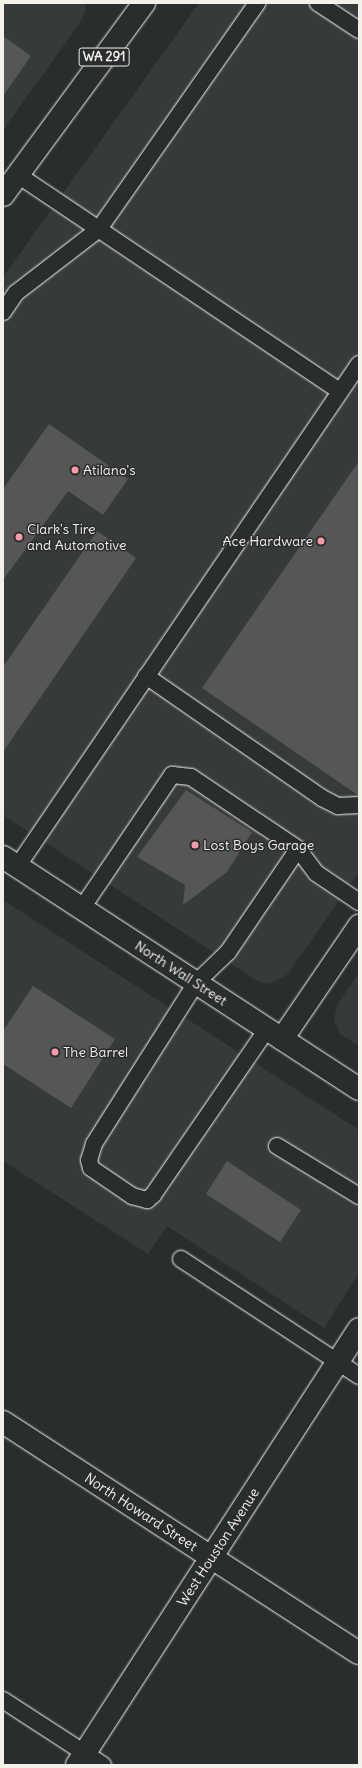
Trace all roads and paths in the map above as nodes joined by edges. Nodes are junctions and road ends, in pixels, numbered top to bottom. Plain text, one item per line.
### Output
1 (144, 3) edge
2 (257, 3) edge
3 (318, 3) edge
4 (359, 30) edge
5 (18, 175) junction
6 (3, 195) edge
7 (99, 229) junction
8 (3, 312) edge
9 (359, 364) edge
10 (340, 391) junction
11 (146, 676) junction
12 (359, 806) edge
13 (298, 848) junction
14 (10, 862) edge
15 (359, 902) edge
16 (82, 908) junction
17 (359, 926) edge
18 (196, 983) junction
19 (275, 1034) junction
20 (359, 1089) edge
21 (277, 1146) dead end
22 (359, 1196) edge
23 (181, 1259) dead end
24 (359, 1329) edge
25 (338, 1362) junction
26 (359, 1376) edge
27 (3, 1422) edge
28 (211, 1558) junction
29 (359, 1653) edge
30 (3, 1700) edge
31 (81, 1759) edge
32 (104, 1765) edge

1 - 5 street, WA 291
2 - 7 lane
3 - 4 lane
5 - 6 street, WA 291
5 - 7 lane
7 - 8 lane
7 - 10 lane
9 - 10 lane
10 - 11 lane
11 - 12 lane
11 - 14 lane
13 - 15 lane
13 - 16 lane
13 - 18 lane
14 - 16 street, North Wall Street
16 - 18 street, North Wall Street
17 - 19 street
18 - 19 street, North Wall Street
18 - 19 lane
19 - 20 street, North Wall Street
21 - 22 lane
23 - 25 lane
24 - 25 street, West Houston Avenue
25 - 26 lane
25 - 28 street, West Houston Avenue
27 - 28 street, North Howard Street
28 - 29 street, North Howard Street
28 - 31 street, West Houston Avenue
30 - 31 lane
31 - 32 lane

